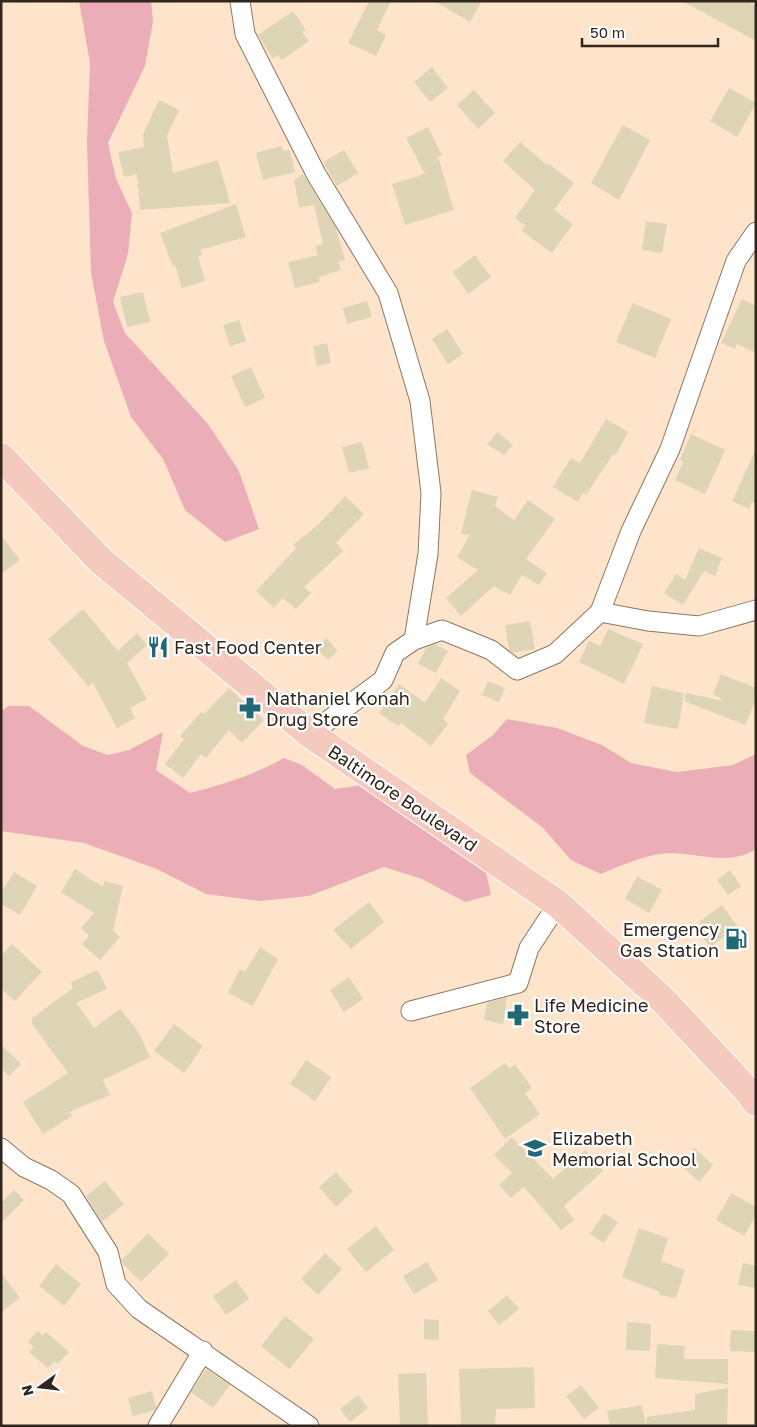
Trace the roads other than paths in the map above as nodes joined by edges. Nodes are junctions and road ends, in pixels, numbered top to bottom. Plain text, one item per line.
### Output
1 (240, 1) edge
2 (756, 232) edge
3 (1, 457) edge
4 (756, 610) edge
5 (600, 612) junction
6 (414, 640) junction
7 (310, 734) junction
8 (558, 904) junction
9 (411, 1011) dead end
10 (756, 1102) edge
11 (1, 1148) edge
12 (202, 1351) junction
13 (158, 1426) edge
14 (308, 1426) edge

1 - 6 street
2 - 5 street
3 - 7 highway, Baltimore Boulevard
4 - 5 street
5 - 6 street
6 - 7 street
7 - 8 highway, Baltimore Boulevard
8 - 9 street
8 - 10 highway, Baltimore Boulevard
11 - 12 street
12 - 13 street
12 - 14 street

